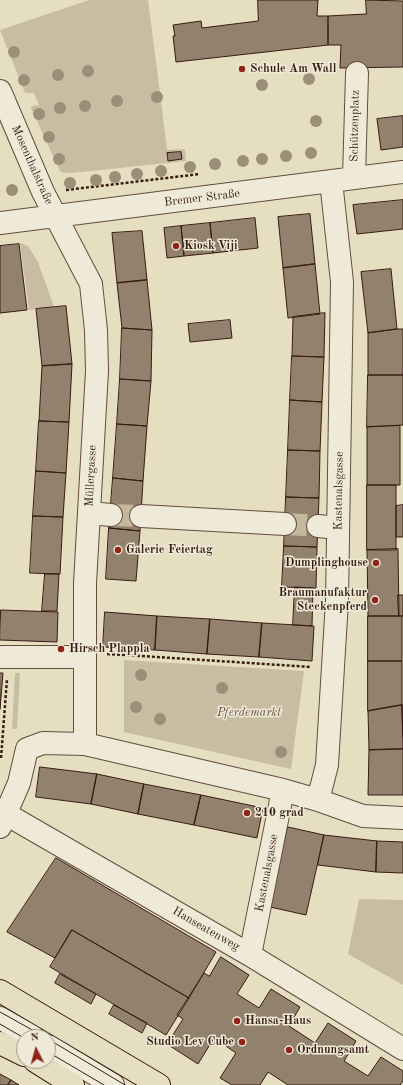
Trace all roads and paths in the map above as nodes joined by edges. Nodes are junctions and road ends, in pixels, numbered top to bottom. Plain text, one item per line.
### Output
1 (357, 73) dead end
2 (0, 91) edge
3 (403, 172) edge
4 (203, 174) dead end
5 (354, 178) junction
6 (331, 181) junction
7 (44, 192) junction
8 (56, 216) junction
9 (0, 223) edge
10 (89, 513) junction
11 (111, 515) tunnel mouth
12 (141, 516) tunnel mouth
13 (285, 524) tunnel mouth
14 (4, 657) edge
15 (84, 657) junction
16 (333, 668) junction
17 (85, 744) junction
18 (1, 764) edge
19 (283, 790) junction
20 (318, 800) junction
21 (403, 818) edge
22 (3, 821) edge
23 (250, 955) junction
24 (0, 991) edge
25 (0, 1018) edge
26 (19, 1029) edge
27 (0, 1043) edge
28 (403, 1049) edge
29 (16, 1051) edge
30 (56, 1051) edge
31 (48, 1069) edge
32 (73, 1085) edge
33 (113, 1085) edge
34 (159, 1085) edge

1 - 5 street, Schützenplatz
2 - 7 street, Mosenthalstraße
3 - 5 street, Bremer Straße
4 - 7 path
5 - 6 street, Bremer Straße
6 - 8 street, Bremer Straße
6 - 16 street, Kastenalsgasse
7 - 8 street, Mosenthalstraße
8 - 9 street, Bremer Straße
8 - 10 street, Müllergasse
10 - 11 street
10 - 15 street, Müllergasse
12 - 13 street
14 - 15 street
14 - 18 path
15 - 16 path
15 - 17 street, Müllergasse
16 - 20 street, Kastenalsgasse
17 - 19 street
17 - 22 street
19 - 20 street
19 - 23 street, Kastenalsgasse
20 - 21 street
22 - 23 street, Hanseatenweg
23 - 28 street, Hanseatenweg
24 - 34 main road
25 - 26 street
27 - 29 main road
30 - 33 street
31 - 32 main road

